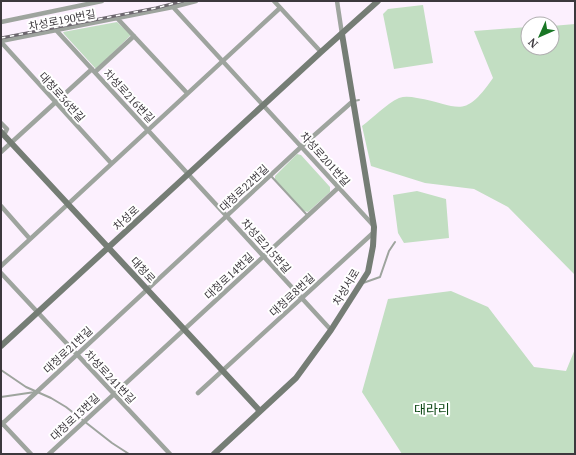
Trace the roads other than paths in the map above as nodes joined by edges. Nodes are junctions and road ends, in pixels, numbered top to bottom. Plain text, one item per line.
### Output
1 (102, 1) edge
2 (196, 1) edge
3 (274, 1) edge
4 (337, 1) edge
5 (378, 1) edge
6 (173, 7) junction
7 (280, 8) junction
8 (117, 18) junction
9 (1, 22) edge
10 (56, 30) junction
11 (342, 34) junction
12 (134, 36) junction
13 (1, 42) edge
14 (321, 52) junction
15 (223, 60) junction
16 (93, 71) junction
17 (187, 93) junction
18 (356, 101) junction
19 (55, 102) junction
20 (263, 105) junction
21 (1, 123) edge
22 (148, 129) junction
23 (2, 134) edge
24 (11, 143) junction
25 (302, 146) junction
26 (1, 152) edge
27 (111, 164) junction
28 (189, 174) junction
29 (271, 176) junction
30 (339, 188) junction
31 (68, 204) junction
32 (1, 206) edge
33 (227, 216) junction
34 (308, 216) junction
35 (374, 230) junction
36 (30, 239) junction
37 (394, 242) dead end
38 (108, 247) junction
39 (264, 256) junction
40 (1, 266) edge
41 (1, 273) edge
42 (362, 283) junction
43 (148, 289) junction
44 (302, 298) junction
45 (38, 312) junction
46 (185, 329) junction
47 (331, 330) junction
48 (1, 346) edge
49 (77, 354) junction
50 (1, 370) edge
51 (223, 371) junction
52 (37, 391) junction
53 (198, 393) dead end
54 (114, 394) junction
55 (1, 397) edge
56 (260, 412) junction
57 (84, 421) junction
58 (2, 423) edge
59 (31, 454) edge
60 (49, 454) edge
61 (129, 454) edge
62 (170, 454) edge
63 (214, 454) edge

1 - 9 street
2 - 6 street, 차성로190번길
3 - 7 street
4 - 11 street
5 - 11 street, 차성로
6 - 8 street, 차성로190번길
6 - 15 street
7 - 14 street
7 - 15 street
8 - 10 street, 차성로190번길
8 - 12 street
10 - 13 street, 차성로190번길
10 - 16 street, 차성로216번길
11 - 14 street, 차성로
11 - 18 street, 차성서로
12 - 16 street
12 - 17 street
13 - 19 street, 대청로36번길
14 - 20 street, 차성로
15 - 17 street
15 - 20 street
16 - 19 street
16 - 22 street, 차성로216번길
17 - 22 street
18 - 25 street, 대청로22번길
18 - 35 street, 차성서로
19 - 24 street
19 - 27 street, 대청로36번길
20 - 25 street, 차성로201번길
20 - 28 street, 차성로
21 - 23 street
22 - 27 street
22 - 28 street, 차성로216번길
23 - 24 street, 대청로
24 - 26 street
24 - 31 street, 대청로
25 - 29 street, 대청로22번길
25 - 30 street, 차성로201번길
27 - 31 street
28 - 33 street, 차성로215번길
28 - 38 street, 차성로
29 - 33 street, 대청로22번길
29 - 34 lane
30 - 34 street, 대청로14번길
30 - 35 street, 차성로201번길
31 - 36 street
31 - 38 street, 대청로
32 - 36 street
33 - 39 street, 차성로215번길
33 - 43 street, 대청로22번길
34 - 39 street, 대청로14번길
35 - 42 street, 차성서로
35 - 44 street, 대청로8번길
36 - 40 street
37 - 42 lane
38 - 43 street, 대청로
38 - 45 street, 차성로
39 - 44 street, 차성로215번길
39 - 46 street, 대청로14번길
41 - 45 street, 차성로241번길
42 - 47 street, 차성서로
43 - 46 street, 대청로
43 - 49 street, 대청로21번길
44 - 47 street, 차성로215번길
44 - 51 street, 대청로8번길
45 - 48 street, 차성로
45 - 49 street, 차성로241번길
46 - 51 street, 대청로
46 - 54 street, 대청로13번길
47 - 56 street, 차성서로
49 - 52 street, 대청로21번길
49 - 54 street, 차성로241번길
50 - 52 lane
51 - 53 street, 대청로8번길
51 - 56 street, 대청로
52 - 55 lane
52 - 57 lane
52 - 58 street, 대청로21번길
54 - 57 street, 대청로13번길
54 - 62 street, 차성로241번길
56 - 63 street, 차성서로
57 - 60 street, 대청로13번길
57 - 61 lane
58 - 59 street

